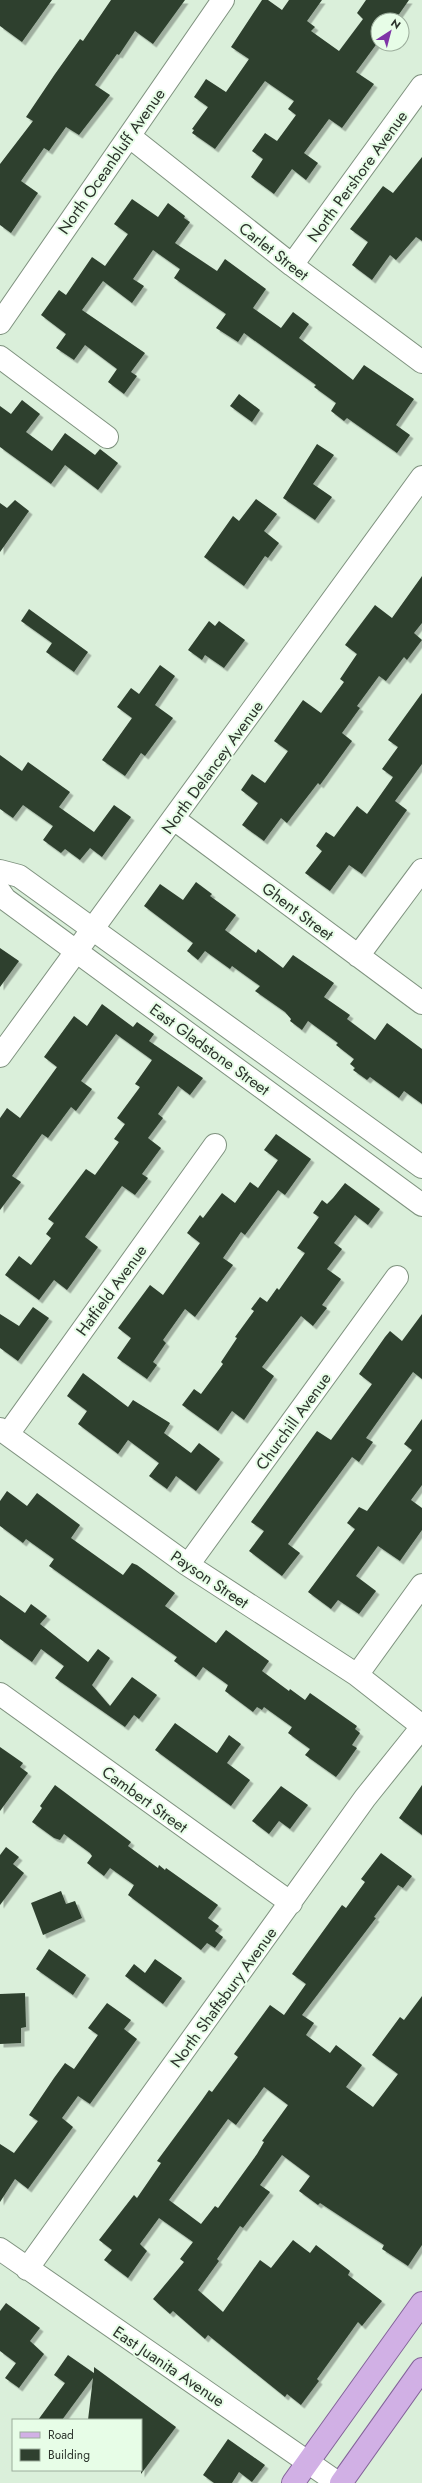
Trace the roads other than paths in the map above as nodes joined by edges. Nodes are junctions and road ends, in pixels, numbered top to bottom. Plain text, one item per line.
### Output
1 (223, 0) edge
2 (422, 86) edge
3 (129, 136) junction
4 (292, 265) junction
5 (0, 323) edge
6 (0, 357) edge
7 (422, 362) edge
8 (107, 437) dead end
9 (422, 477) edge
10 (174, 819) junction
11 (422, 870) edge
12 (0, 871) edge
13 (0, 892) edge
14 (93, 929) junction
15 (76, 951) junction
16 (358, 956) junction
17 (422, 1003) edge
18 (0, 1056) edge
19 (215, 1145) dead end
20 (422, 1167) edge
21 (422, 1205) edge
22 (398, 1278) dead end
23 (4, 1431) edge
24 (188, 1565) junction
25 (422, 1585) edge
26 (357, 1675) junction
27 (0, 1694) edge
28 (422, 1726) edge
29 (290, 1903) junction
30 (0, 2249) edge
31 (27, 2269) junction
32 (422, 2303) edge
33 (422, 2369) edge
34 (309, 2462) junction
35 (293, 2483) edge
36 (340, 2483) edge

1 - 3 street, North Oceanbluff Avenue
2 - 4 street, North Pershore Avenue
3 - 4 street, Carlet Street
3 - 5 street, North Oceanbluff Avenue
4 - 7 street, Carlet Street
6 - 8 street
9 - 10 street, North Delancey Avenue
10 - 14 street, North Delancey Avenue
10 - 16 street, Ghent Street
11 - 16 street
12 - 14 street, East Gladstone Street
13 - 15 street, East Gladstone Street
14 - 15 street, North Delancey Avenue
14 - 20 street, East Gladstone Street
15 - 18 street, North Delancey Avenue
15 - 21 street, East Gladstone Street
16 - 17 street, Ghent Street
19 - 23 street, Hatfield Avenue
22 - 24 street, Churchill Avenue
23 - 24 street, Payson Street
24 - 26 street, Payson Street
25 - 26 street
26 - 28 street, Payson Street
27 - 29 street, Cambert Street
28 - 29 street, North Shaftsbury Avenue
29 - 31 street, North Shaftsbury Avenue
30 - 31 street, East Juanita Avenue
31 - 34 street, East Juanita Avenue
32 - 34 main road
33 - 36 main road
34 - 35 main road
34 - 36 street, East Juanita Avenue

